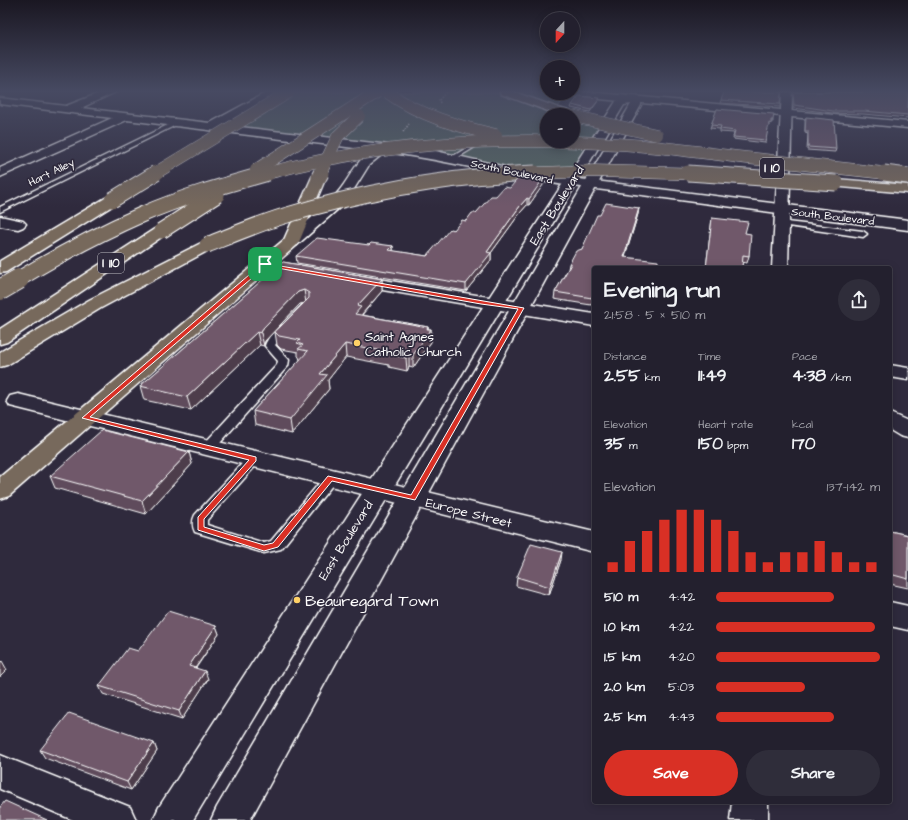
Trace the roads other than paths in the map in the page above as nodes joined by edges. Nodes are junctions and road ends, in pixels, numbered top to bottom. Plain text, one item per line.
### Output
1 (95, 130) edge
2 (163, 130) edge
3 (226, 130) edge
4 (238, 130) edge
5 (318, 130) edge
6 (341, 130) edge
7 (479, 130) edge
8 (606, 130) edge
9 (618, 130) edge
10 (639, 130) edge
11 (785, 130) edge
12 (472, 147) dead end
13 (382, 148) junction
14 (453, 158) junction
15 (908, 172) edge
16 (0, 173) edge
17 (908, 176) edge
18 (908, 182) edge
19 (580, 183) junction
20 (908, 189) edge
21 (781, 216) junction
22 (5, 220) edge
23 (908, 225) edge
24 (863, 234) dead end
25 (37, 241) junction
26 (291, 242) junction
27 (0, 257) edge
28 (265, 264) junction
29 (780, 266) edge
30 (0, 268) edge
31 (288, 268) edge
32 (334, 277) edge
33 (0, 290) edge
34 (493, 304) junction
35 (521, 308) junction
36 (295, 317) edge
37 (592, 320) edge
38 (0, 338) edge
39 (0, 361) edge
40 (892, 371) edge
41 (908, 374) edge
42 (18, 401) dead end
43 (85, 418) junction
44 (892, 421) edge
45 (908, 431) edge
46 (208, 448) junction
47 (254, 459) junction
48 (331, 478) junction
49 (377, 489) junction
50 (0, 490) edge
51 (413, 498) junction
52 (592, 542) edge
53 (892, 614) edge
54 (908, 618) edge
55 (0, 772) edge
56 (750, 804) edge
57 (117, 820) edge
58 (172, 820) edge
59 (230, 820) edge
60 (749, 820) edge

1 - 16 street
2 - 22 lane, Hart Alley
3 - 25 main road, bridge
4 - 13 street, South Boulevard
5 - 38 main road, I 110, bridge
6 - 26 main road, bridge
7 - 18 main road, I 10, bridge
8 - 19 street, East Boulevard
9 - 19 street, East Boulevard
10 - 15 main road, I 10, bridge
11 - 21 street
12 - 14 lane
13 - 14 street, South Boulevard
13 - 26 street
14 - 19 street, South Boulevard
17 - 33 main road, bridge
19 - 21 street, South Boulevard
19 - 34 street, East Boulevard
19 - 35 street, East Boulevard
20 - 39 main road, bridge
21 - 23 street, South Boulevard
21 - 24 lane
21 - 29 street
25 - 27 main road
25 - 30 main road
26 - 28 main road
28 - 31 street
28 - 43 main road
32 - 34 street
34 - 35 street
34 - 49 street, East Boulevard
35 - 37 street
35 - 51 street, East Boulevard
36 - 46 lane
40 - 41 street
42 - 43 street, Europe Street
43 - 46 street, Europe Street
43 - 50 main road
44 - 45 street
46 - 47 street, Europe Street
47 - 48 street, Europe Street
47 - 48 lane
48 - 49 street, Europe Street
49 - 51 street, Europe Street
49 - 58 street, East Boulevard
51 - 52 street, Europe Street
51 - 59 street, East Boulevard
53 - 54 street
55 - 57 street
56 - 60 street

